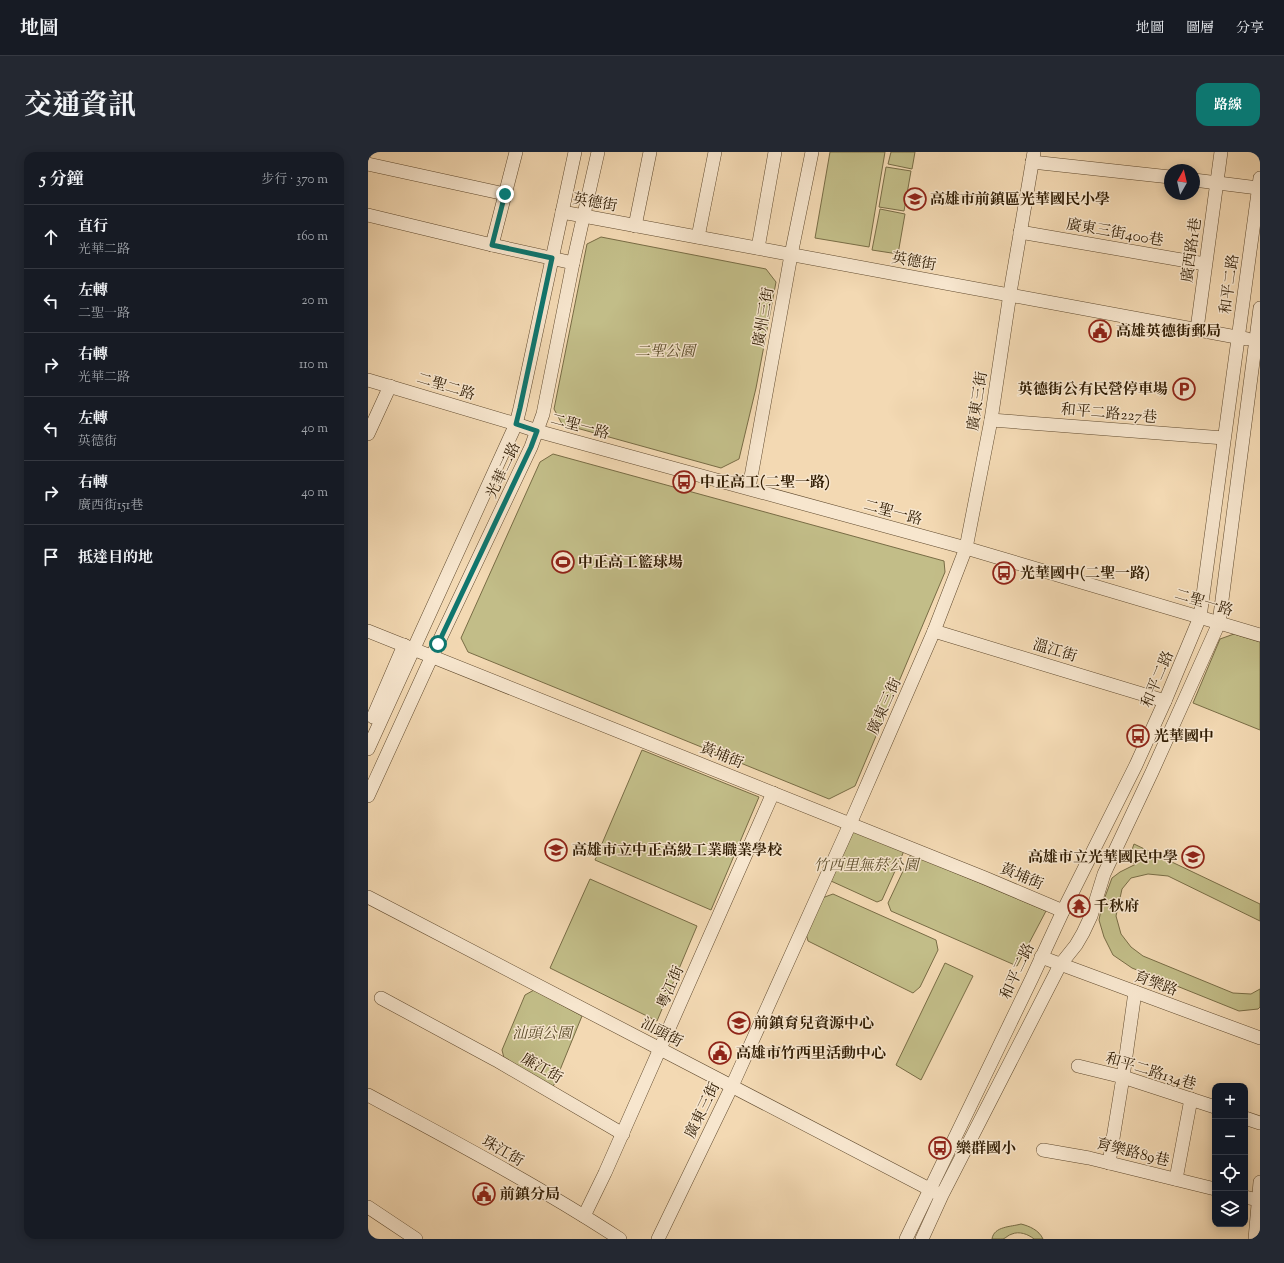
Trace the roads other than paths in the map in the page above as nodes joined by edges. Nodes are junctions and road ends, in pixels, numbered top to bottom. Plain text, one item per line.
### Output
1 (516, 152) edge
2 (575, 152) edge
3 (598, 152) edge
4 (650, 152) edge
5 (715, 152) edge
6 (776, 152) edge
7 (812, 152) edge
8 (1221, 152) edge
9 (1033, 157) edge
10 (368, 164) edge
11 (1164, 176) edge
12 (1200, 181) edge
13 (1218, 183) junction
14 (1259, 183) edge
15 (505, 194) junction
16 (562, 212) junction
17 (368, 215) edge
18 (583, 216) junction
19 (635, 226) junction
20 (1020, 232) junction
21 (698, 237) junction
22 (492, 245) junction
23 (758, 248) junction
24 (791, 255) junction
25 (552, 258) junction
26 (573, 263) junction
27 (1205, 264) junction
28 (1010, 295) junction
29 (1260, 308) edge
30 (1197, 329) junction
31 (1238, 337) junction
32 (1258, 341) edge
33 (368, 380) edge
34 (390, 386) junction
35 (990, 420) junction
36 (516, 424) junction
37 (537, 431) junction
38 (368, 434) edge
39 (1224, 438) junction
40 (749, 488) junction
41 (966, 548) junction
42 (1200, 617) junction
43 (1219, 623) junction
44 (368, 631) edge
45 (934, 631) junction
46 (1260, 635) edge
47 (408, 647) junction
48 (432, 656) junction
49 (1165, 701) junction
50 (368, 728) edge
51 (368, 750) edge
52 (385, 759) junction
53 (1136, 765) junction
54 (1152, 772) junction
55 (773, 793) junction
56 (368, 796) edge
57 (850, 824) junction
58 (368, 897) edge
59 (1063, 911) junction
60 (1042, 957) junction
61 (1060, 965) junction
62 (1135, 992) junction
63 (381, 998) dead end
64 (1260, 1038) edge
65 (660, 1049) junction
66 (1078, 1066) dead end
67 (1123, 1077) junction
68 (732, 1086) junction
69 (368, 1095) edge
70 (1191, 1099) junction
71 (1212, 1106) edge
72 (1248, 1119) edge
73 (1260, 1123) edge
74 (622, 1134) junction
75 (1044, 1150) dead end
76 (1109, 1163) junction
77 (1176, 1179) junction
78 (1260, 1182) edge
79 (1212, 1188) edge
80 (930, 1189) junction
81 (942, 1195) junction
82 (1251, 1198) edge
83 (368, 1207) edge
84 (584, 1216) junction
85 (416, 1239) edge
86 (620, 1239) edge
87 (658, 1239) edge
88 (906, 1239) edge
89 (922, 1239) edge
90 (1255, 1239) edge

1 - 15 street
2 - 16 street, 光華二路
3 - 18 street, 光華二路
4 - 19 street
5 - 21 street
6 - 23 street
7 - 24 street, 廣州三街
8 - 13 street, 廣西路1巷
9 - 11 street
9 - 20 street, 廣東三街
10 - 15 street
12 - 13 street
13 - 14 street
13 - 27 street, 廣西路1巷
14 - 31 street, 和平二路
15 - 22 street
16 - 18 street, 英德街
16 - 25 street, 光華二路
17 - 22 street
18 - 19 street, 英德街
18 - 26 street, 光華二路
19 - 21 street, 英德街
20 - 27 street, 廣東三街400巷
20 - 28 street, 廣東三街
21 - 23 street, 英德街
22 - 25 street
23 - 24 street, 英德街
24 - 28 street, 英德街
24 - 40 street, 廣州三街
25 - 26 street
25 - 36 street, 光華二路
26 - 37 street, 光華二路
27 - 30 street, 廣西路1巷
28 - 30 street, 英德街
28 - 35 street, 廣東三街
29 - 32 street
30 - 31 street, 英德街
31 - 32 street, 英德街
31 - 39 street, 和平二路
32 - 43 street
33 - 34 street, 二聖二路
34 - 36 street, 二聖二路
34 - 38 street
35 - 39 street, 和平二路227巷
35 - 41 street, 廣東三街
36 - 37 street, 二聖一路
36 - 47 street, 光華二路
37 - 40 street, 二聖一路
37 - 48 street, 光華二路
39 - 42 street, 和平二路
40 - 41 street, 二聖一路
41 - 42 street, 二聖一路
41 - 45 street, 廣東三街
42 - 43 street, 二聖一路
42 - 49 street, 和平二路
43 - 46 street, 二聖一路
43 - 54 street
44 - 47 street, 黃埔街
45 - 49 street, 溫江街
45 - 57 street, 廣東三街
47 - 48 street, 黃埔街
47 - 50 street
47 - 51 street, 光華二路
48 - 52 street, 光華二路
48 - 55 street, 黃埔街
49 - 53 street, 和平二路
51 - 52 street, 光華二路
52 - 56 street, 光華二路
53 - 54 street
53 - 59 street, 和平二路
54 - 61 street
55 - 57 street, 黃埔街
55 - 65 street, 粵江街
57 - 59 street, 黃埔街
57 - 68 street, 廣東三街
58 - 65 street, 汕頭街
59 - 60 street, 和平二路
60 - 61 street, 育樂路
60 - 80 street, 和平二路
61 - 62 street, 育樂路
61 - 81 street
62 - 64 street, 育樂路
62 - 67 street
63 - 74 street, 廉江街
65 - 68 street, 汕頭街
65 - 74 street, 粵江街
66 - 67 street, 和平二路134巷
67 - 70 street, 和平二路134巷
67 - 76 street
68 - 80 street, 汕頭街
68 - 87 street, 廣東三街
69 - 84 street, 珠江街
70 - 71 street, 和平二路134巷
70 - 77 street
72 - 73 street
74 - 84 street, 粵江街
75 - 76 street, 育樂路89巷
76 - 77 street, 育樂路89巷
77 - 79 street, 育樂路89巷
78 - 82 street
80 - 81 street, 汕頭街
80 - 88 street, 和平二路
81 - 89 street
82 - 90 street
83 - 85 street
84 - 86 street, 珠江街

